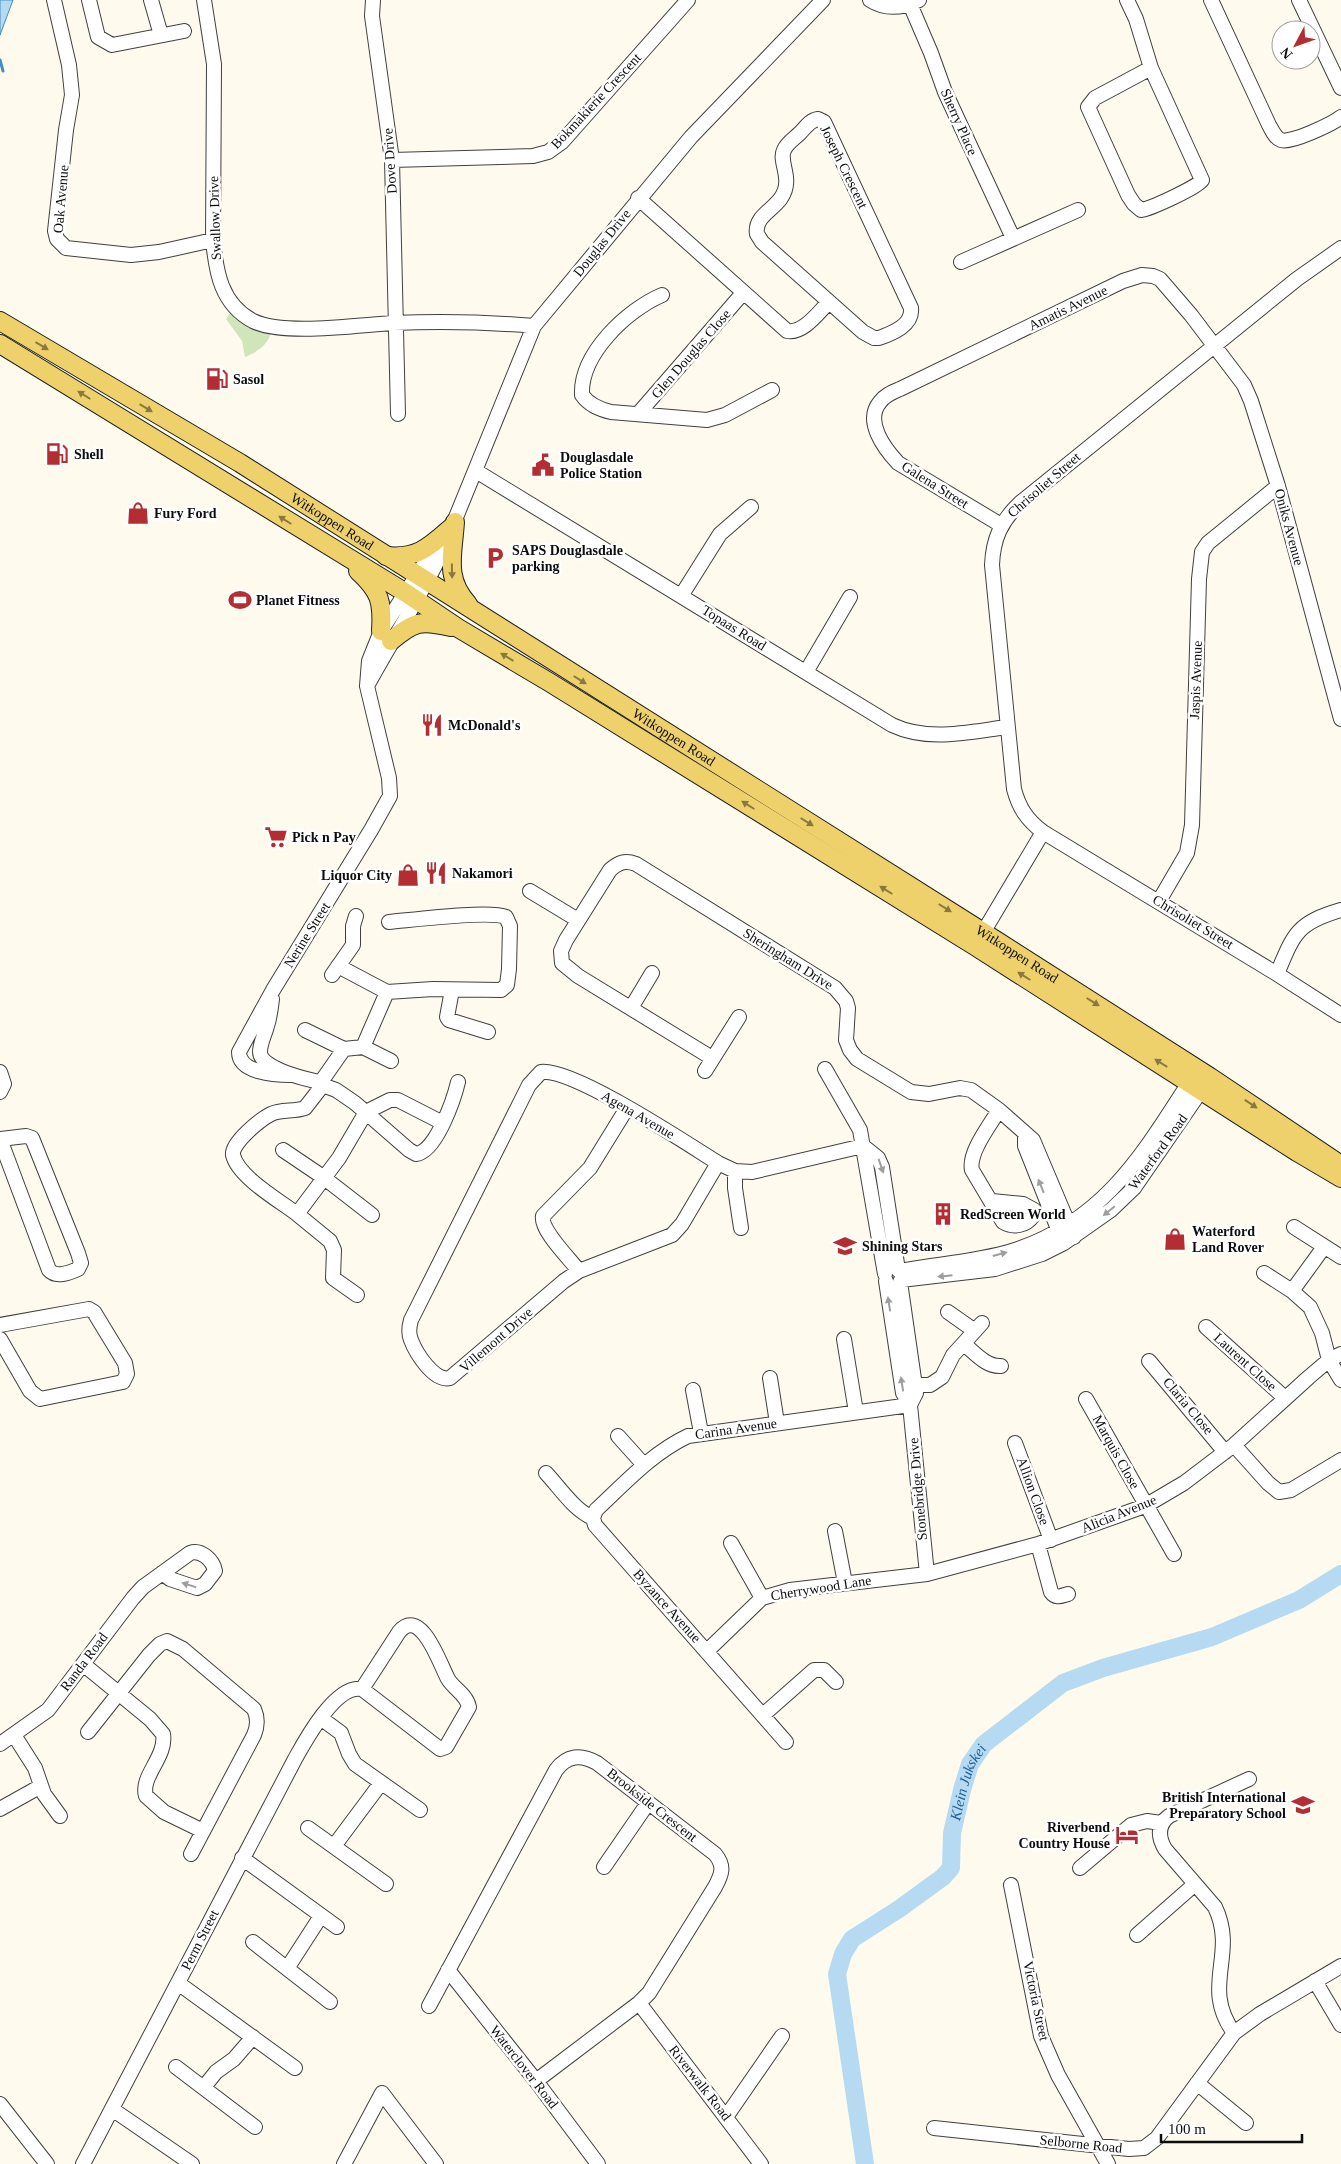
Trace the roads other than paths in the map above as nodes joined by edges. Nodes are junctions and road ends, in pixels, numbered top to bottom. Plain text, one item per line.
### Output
1 (54, 0) edge
2 (90, 0) edge
3 (151, 0) edge
4 (204, 0) edge
5 (373, 0) edge
6 (688, 0) edge
7 (823, 0) edge
8 (870, 0) edge
9 (1127, 0) edge
10 (1211, 0) edge
11 (1299, 0) edge
12 (915, 2) edge
13 (184, 31) dead end
14 (161, 35) junction
15 (1151, 68) junction
16 (1341, 88) edge
17 (1341, 117) edge
18 (392, 160) junction
19 (638, 198) junction
20 (1078, 210) dead end
21 (1013, 238) junction
22 (213, 240) junction
23 (1341, 248) edge
24 (961, 262) dead end
25 (743, 294) junction
26 (662, 295) dead end
27 (828, 302) junction
28 (0, 321) edge
29 (396, 323) junction
30 (534, 326) junction
31 (0, 344) edge
32 (1214, 346) junction
33 (900, 389) joint
34 (772, 390) dead end
35 (398, 414) dead end
36 (638, 414) junction
37 (476, 471) junction
38 (1278, 486) junction
39 (751, 507) dead end
40 (1001, 525) junction
41 (452, 527) junction
42 (327, 545) junction
43 (386, 556) junction
44 (422, 579) junction
45 (412, 596) junction
46 (681, 596) junction
47 (850, 598) dead end
48 (481, 617) junction
49 (458, 628) junction
50 (386, 636) junction
51 (806, 672) junction
52 (1341, 719) edge
53 (1007, 727) junction
54 (1043, 832) junction
55 (530, 891) dead end
56 (1159, 901) junction
57 (1341, 910) edge
58 (356, 916) dead end
59 (578, 920) junction
60 (389, 922) dead end
61 (979, 939) junction
62 (652, 973) dead end
63 (1277, 974) junction
64 (273, 990) junction
65 (452, 990) junction
66 (387, 992) junction
67 (631, 1008) junction
68 (1341, 1015) edge
69 (739, 1017) dead end
70 (305, 1030) dead end
71 (488, 1032) dead end
72 (363, 1047) junction
73 (344, 1049) junction
74 (261, 1058) junction
75 (712, 1058) junction
76 (391, 1061) dead end
77 (249, 1067) junction
78 (825, 1069) dead end
79 (705, 1071) dead end
80 (0, 1072) edge
81 (291, 1074) junction
82 (536, 1075) joint
83 (1200, 1079) junction
84 (458, 1082) dead end
85 (321, 1084) junction
86 (0, 1092) edge
87 (626, 1108) junction
88 (999, 1110) junction
89 (366, 1112) junction
90 (443, 1123) junction
91 (0, 1140) edge
92 (864, 1146) junction
93 (283, 1150) dead end
94 (718, 1163) junction
95 (1341, 1165) edge
96 (735, 1171) junction
97 (323, 1177) junction
98 (1341, 1178) edge
99 (992, 1201) dead end
100 (297, 1214) junction
101 (372, 1215) dead end
102 (891, 1221) junction
103 (876, 1224) junction
104 (741, 1228) dead end
105 (1294, 1228) dead end
106 (1066, 1234) junction
107 (1324, 1247) junction
108 (1341, 1257) edge
109 (579, 1271) junction
110 (1264, 1273) dead end
111 (895, 1276) junction
112 (1292, 1290) junction
113 (357, 1295) dead end
114 (948, 1312) dead end
115 (0, 1325) edge
116 (1206, 1326) dead end
117 (0, 1339) edge
118 (844, 1339) dead end
119 (902, 1339) junction
120 (964, 1344) junction
121 (1335, 1357) edge
122 (1149, 1361) dead end
123 (1001, 1366) dead end
124 (770, 1378) dead end
125 (1341, 1380) edge
126 (915, 1386) junction
127 (693, 1390) dead end
128 (1285, 1398) junction
129 (1086, 1399) dead end
130 (910, 1405) junction
131 (856, 1412) junction
132 (777, 1423) junction
133 (701, 1433) junction
134 (618, 1436) dead end
135 (1015, 1443) dead end
136 (1230, 1448) junction
137 (1341, 1460) edge
138 (644, 1465) junction
139 (546, 1473) dead end
140 (1146, 1506) junction
141 (593, 1518) junction
142 (835, 1531) dead end
143 (1044, 1542) junction
144 (731, 1543) dead end
145 (1174, 1554) dead end
146 (162, 1573) dead end
147 (926, 1574) junction
148 (845, 1582) junction
149 (1068, 1594) dead end
150 (762, 1598) junction
151 (707, 1651) junction
152 (82, 1664) junction
153 (836, 1682) dead end
154 (362, 1689) junction
155 (119, 1694) junction
156 (763, 1715) junction
157 (322, 1719) junction
158 (88, 1732) dead end
159 (14, 1735) junction
160 (786, 1742) dead end
161 (0, 1744) edge
162 (1249, 1779) dead end
163 (381, 1783) junction
164 (40, 1786) junction
165 (648, 1803) junction
166 (0, 1809) edge
167 (420, 1810) dead end
168 (60, 1816) dead end
169 (1160, 1823) junction
170 (308, 1828) dead end
171 (203, 1831) junction
172 (334, 1846) junction
173 (191, 1854) dead end
174 (242, 1858) junction
175 (604, 1867) dead end
176 (1080, 1868) dead end
177 (386, 1884) dead end
178 (1195, 1884) junction
179 (1011, 1885) dead end
180 (321, 1916) junction
181 (337, 1927) dead end
182 (1137, 1935) dead end
183 (253, 1942) dead end
184 (1341, 1966) edge
185 (288, 1967) junction
186 (448, 1970) junction
187 (1315, 1981) junction
188 (178, 1983) junction
189 (330, 2002) dead end
190 (639, 2003) junction
191 (429, 2006) dead end
192 (1341, 2026) edge
193 (1234, 2032) junction
194 (253, 2036) junction
195 (782, 2036) dead end
196 (176, 2067) dead end
197 (295, 2068) dead end
198 (536, 2081) junction
199 (1197, 2083) junction
200 (204, 2087) junction
201 (0, 2104) edge
202 (112, 2109) junction
203 (726, 2117) junction
204 (1246, 2123) dead end
205 (255, 2127) dead end
206 (934, 2128) dead end
207 (1098, 2147) junction
208 (47, 2164) edge
209 (83, 2164) edge
210 (192, 2164) edge
211 (344, 2164) edge
212 (436, 2164) edge
213 (598, 2164) edge
214 (762, 2164) edge
215 (1108, 2164) edge

1 - 22 street, Oak Avenue
2 - 14 street
3 - 14 street
4 - 22 street, Swallow Drive
5 - 18 street, Dove Drive
6 - 18 street, Bokmakierie Crescent
7 - 19 street, Douglas Drive
8 - 12 street
9 - 15 street
10 - 17 street
11 - 16 street
12 - 21 street, Sherry Place
13 - 14 street
15 - 15 street
18 - 29 street, Dove Drive
19 - 25 street
19 - 30 street, Douglas Drive
20 - 21 street
21 - 24 street
22 - 29 street, Swallow Drive
23 - 32 street, Chrisoliet Street
25 - 27 street
25 - 36 street, Glen Douglas Close
26 - 36 street, Glen Douglas Close
27 - 27 street, Joseph Crescent
28 -> 43 main road, Witkoppen Road
29 - 30 street, Swallow Drive
29 - 35 street, Dove Drive
30 - 37 street, Douglas Drive
42 -> 31 main road, Witkoppen Road
32 - 33 street, Amatis Avenue
32 - 38 street, Oniks Avenue
32 - 40 street, Chrisoliet Street
33 - 40 street, Galena Street
34 - 36 street, Glen Douglas Close
37 - 41 street, Douglas Drive
37 - 46 street, Topaas Road
38 - 52 street, Oniks Avenue
38 - 56 street, Jaspis Avenue
39 - 46 street
40 - 53 street, Chrisoliet Street
41 - 43 main road
41 - 44 street, Douglas Drive
41 -> 48 main road
42 - 45 main road, Witkoppen Road
42 - 50 main road
43 - 44 main road, Witkoppen Road
44 - 45 street, Douglas Drive
44 - 48 main road, Witkoppen Road
45 - 49 main road, Witkoppen Road
45 - 50 street, Nerine Street
46 - 51 street, Topaas Road
47 - 51 street
48 -> 61 main road, Witkoppen Road
49 - 50 main road
61 -> 49 main road, Witkoppen Road
50 - 64 street, Nerine Street
51 - 53 street, Topaas Road
53 - 54 street, Chrisoliet Street
54 - 56 street, Chrisoliet Street
54 - 61 street
55 - 59 street
56 - 63 street, Chrisoliet Street
57 - 63 street
58 - 66 street
59 - 67 street, Sheringham Drive
59 - 88 street, Sheringham Drive
60 - 65 street
61 - 83 main road, Witkoppen Road
62 - 67 street
63 - 68 street, Chrisoliet Street
64 - 74 street, Nerine Street
64 - 77 street, Nerine Street
65 - 66 street
65 - 71 street
66 - 72 street
67 - 75 street, Sheringham Drive
69 - 75 street
70 - 73 street
72 - 73 street
72 - 76 street
73 - 85 street
74 - 77 street
74 - 81 street
75 - 79 street
77 - 81 street
78 - 92 street, Stonebridge Drive
80 - 86 street
81 - 85 street
82 - 87 street, Agena Avenue
82 - 109 street, Villemont Drive
83 -> 95 main road, Witkoppen Road
83 - 98 main road, Witkoppen Road
83 - 106 street, Waterford Road
84 - 90 street
85 - 89 street
85 - 100 street
87 - 94 street, Agena Avenue
87 - 109 street
88 - 99 street
88 - 106 street, Sheringham Drive
89 - 90 street
89 - 90 street
89 - 97 street
91 - 91 street
92 - 96 street, Agena Avenue
92 -> 102 street, Stonebridge Drive
92 - 103 street, Stonebridge Drive
93 - 97 street
94 - 96 street, Agena Avenue
94 - 109 street, Villemont Drive
96 - 104 street
97 - 100 street
97 - 101 street
100 - 113 street
102 - 103 street
102 - 111 street, Stonebridge Drive
103 - 111 street, Stonebridge Drive
105 - 107 street
106 - 111 street, Waterford Road
107 - 108 street
107 - 112 street
110 - 112 street
111 - 119 street, Stonebridge Drive
112 - 121 street
114 - 120 street
115 - 117 street
116 - 128 street, Laurent Close
118 - 131 street
119 - 126 street, Stonebridge Drive
130 -> 119 street, Stonebridge Drive
120 - 123 street
120 - 126 street
121 - 125 street
121 - 128 street, Alicia Avenue
122 - 136 street, Claria Close
124 - 132 street
126 - 130 street, Stonebridge Drive
127 - 133 street
128 - 136 street, Alicia Avenue
129 - 140 street, Marquis Close
130 - 131 street, Carina Avenue
130 - 147 street, Stonebridge Drive
131 - 132 street, Carina Avenue
132 - 133 street, Carina Avenue
133 - 138 street, Carina Avenue
134 - 138 street
135 - 143 street, Allion Close
136 - 137 street, Claria Close
136 - 140 street, Alicia Avenue
138 - 141 street, Carina Avenue
139 - 141 street, Byzance Avenue
140 - 143 street, Alicia Avenue
140 - 145 street, Marquis Close
141 - 151 street, Byzance Avenue
142 - 148 street
143 - 147 street, Alicia Avenue
143 - 149 street, Allion Close
144 - 150 street
146 - 152 street, Randa Road
147 - 148 street, Cherrywood Lane
148 - 150 street, Cherrywood Lane
150 - 151 street, Cherrywood Lane
151 - 156 street, Byzance Avenue
152 - 155 street
152 - 159 street, Randa Road
153 - 156 street
154 - 154 street
154 - 157 street, Perm Street
155 - 158 street
155 - 171 street
155 - 171 street
156 - 160 street, Byzance Avenue
157 - 163 street
157 - 174 street, Perm Street
159 - 161 street, Randa Road
159 - 164 street
162 - 169 street
163 - 167 street
163 - 172 street
164 - 166 street
164 - 168 street
165 - 175 street
165 - 186 street, Brookside Crescent
165 - 190 street, Brookside Crescent
169 - 176 street
169 - 178 street
170 - 172 street
171 - 173 street
172 - 177 street
174 - 180 street
174 - 188 street, Perm Street
178 - 182 street
178 - 193 street
179 - 207 street, Victoria Street
180 - 181 street
180 - 185 street
183 - 185 street
184 - 187 street, Selborne Road
185 - 189 street
186 - 191 street, Brookside Crescent
186 - 198 street, Waterclover Road
187 - 192 street
187 - 193 street, Selborne Road
188 - 194 street
188 - 202 street, Perm Street
190 - 198 street, Brookside Crescent
190 - 203 street, Riverwalk Road
193 - 199 street, Selborne Road
194 - 197 street
194 - 200 street
195 - 203 street
196 - 200 street
198 - 213 street, Waterclover Road
199 - 204 street
199 - 207 street, Selborne Road
200 - 205 street
201 - 208 street
202 - 209 street, Perm Street
202 - 210 street
203 - 214 street, Riverwalk Road
206 - 207 street, Selborne Road
207 - 215 street, Victoria Street
211 - 212 street

